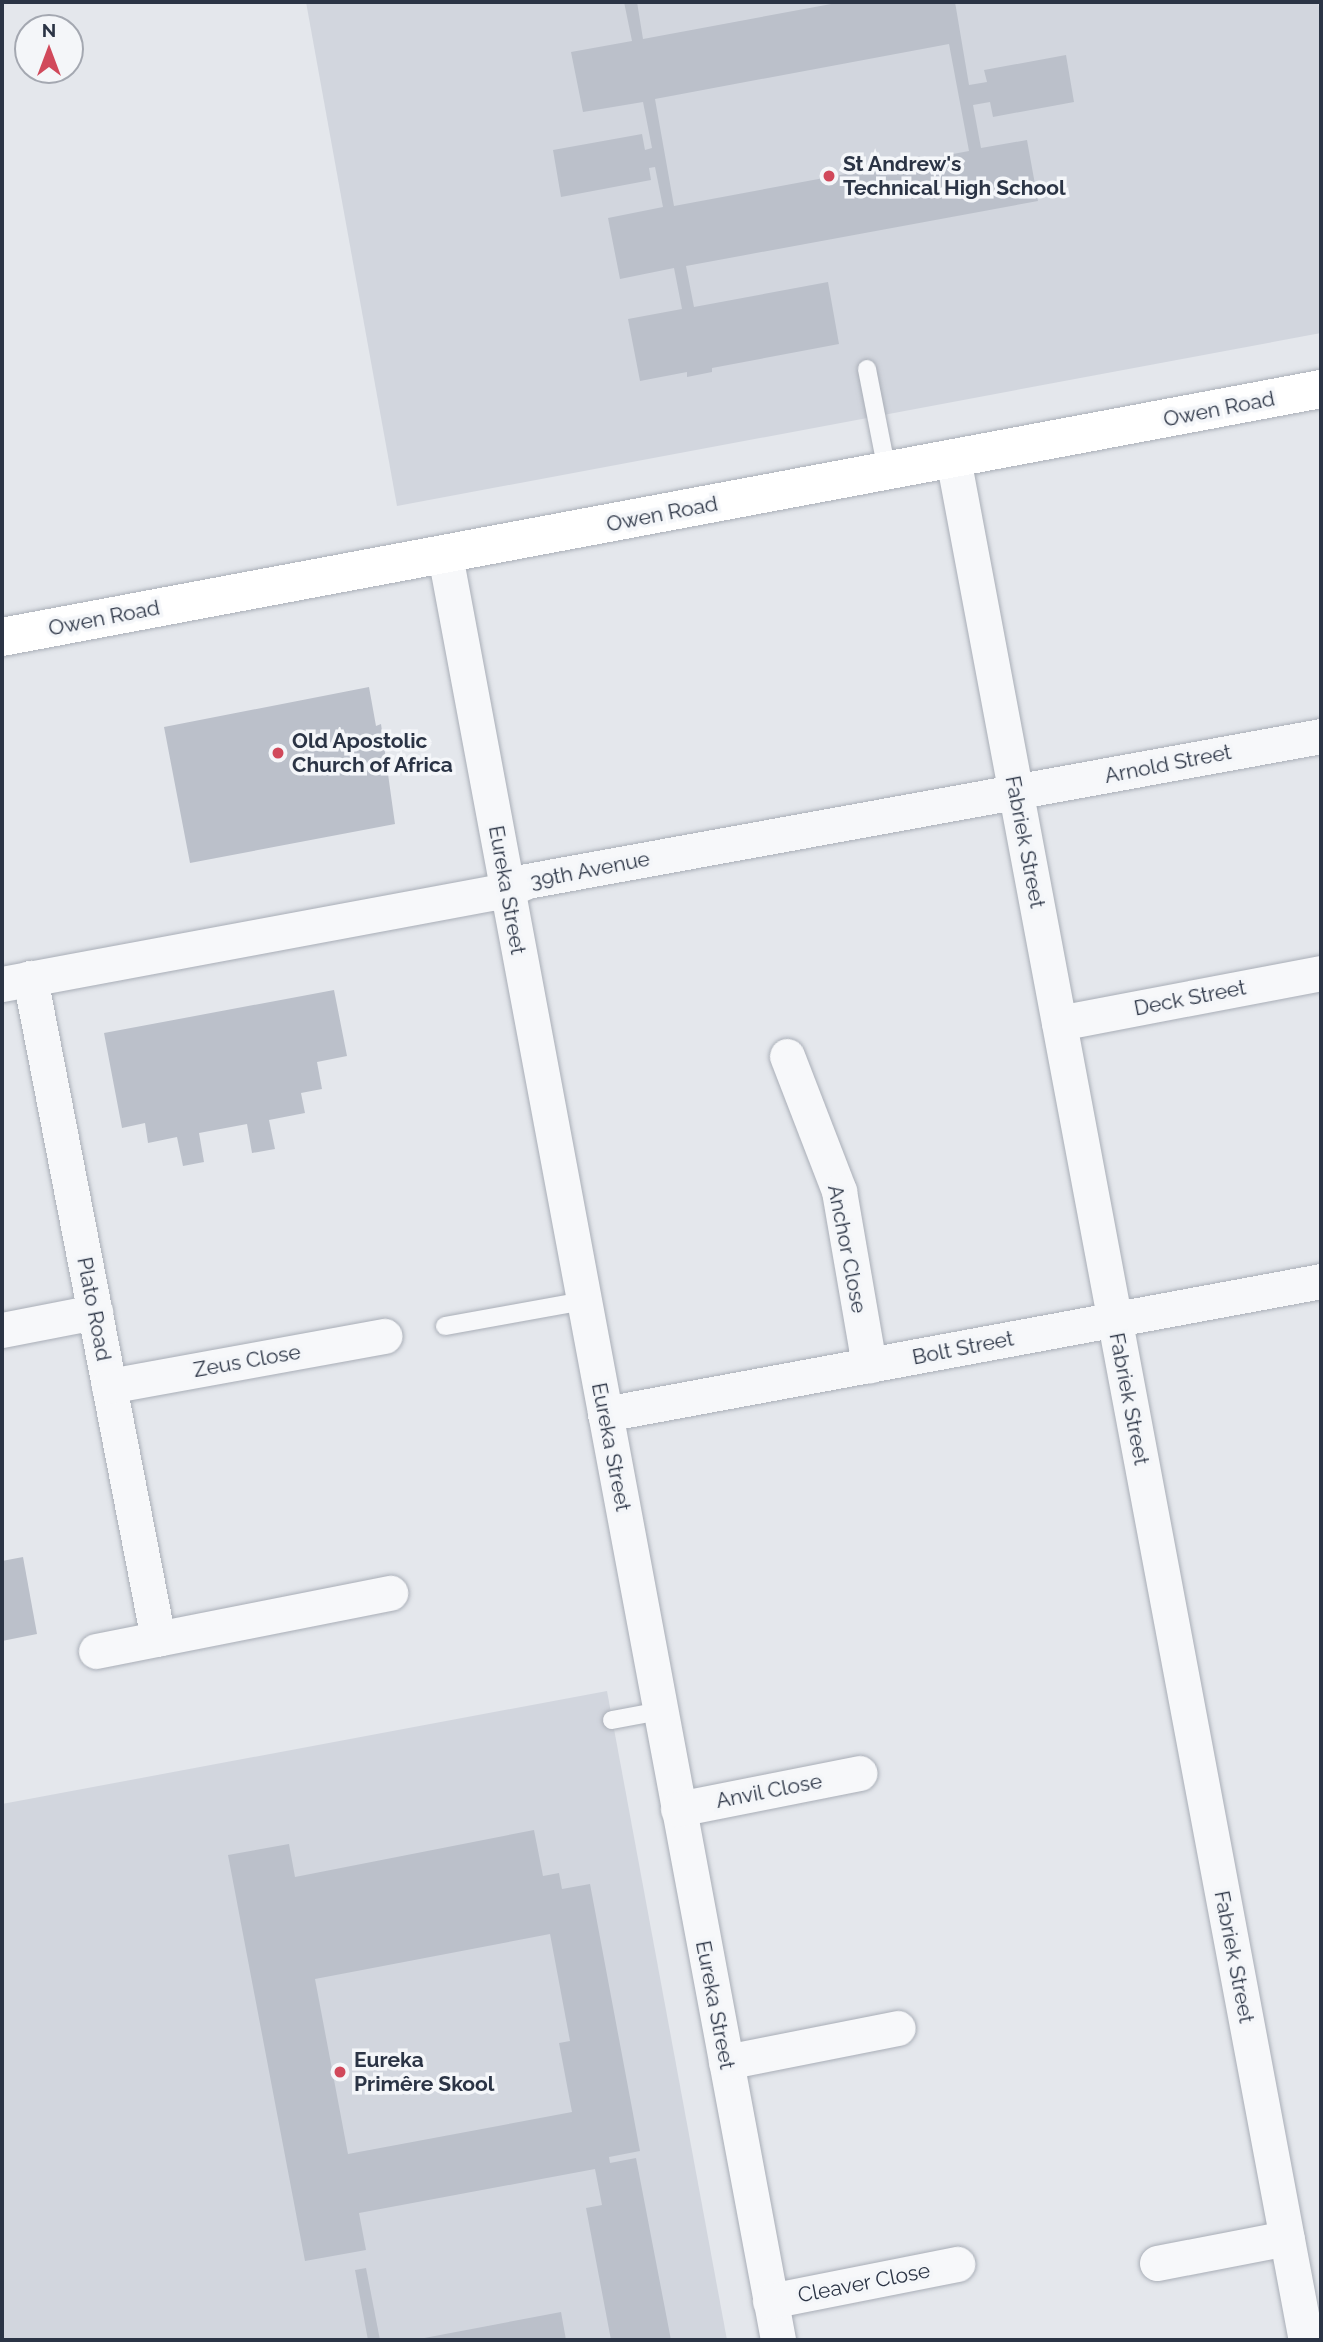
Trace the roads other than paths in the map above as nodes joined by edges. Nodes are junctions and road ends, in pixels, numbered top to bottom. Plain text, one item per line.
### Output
1 (867, 369) dead end
2 (1321, 389) edge
3 (953, 458) junction
4 (887, 471) junction
5 (446, 555) junction
6 (2, 637) edge
7 (1321, 736) edge
8 (1015, 790) junction
9 (507, 890) junction
10 (1321, 973) edge
11 (16, 981) edge
12 (1059, 1023) junction
13 (787, 1056) dead end
14 (1321, 1281) edge
15 (584, 1301) junction
16 (95, 1312) junction
17 (1114, 1319) junction
18 (445, 1326) dead end
19 (2, 1330) edge
20 (385, 1336) dead end
21 (869, 1365) junction
22 (109, 1386) junction
23 (605, 1414) junction
24 (390, 1593) dead end
25 (158, 1639) junction
26 (96, 1651) dead end
27 (660, 1712) junction
28 (612, 1720) dead end
29 (859, 1773) dead end
30 (678, 1810) junction
31 (898, 2028) dead end
32 (726, 2062) junction
33 (1287, 2238) junction
34 (1157, 2263) dead end
35 (957, 2264) dead end
36 (770, 2301) junction
37 (778, 2340) edge
38 (1306, 2340) edge

1 - 4 lane
2 - 3 street, Owen Road
3 - 4 street, Owen Road
3 - 8 street, Fabriek Street
4 - 5 street, Owen Road
5 - 6 street, Owen Road
5 - 9 street, Eureka Street
7 - 8 street, Arnold Street
8 - 9 street, 39th Avenue
8 - 12 street, Fabriek Street
9 - 11 street, 39th Avenue
9 - 15 street, Eureka Street
10 - 12 street, Deck Street
11 - 16 street, Plato Road
12 - 17 street, Fabriek Street
13 - 21 street, Anchor Close
14 - 17 street, Bolt Street
15 - 18 lane
15 - 23 street, Eureka Street
16 - 19 street
16 - 22 street, Plato Road
17 - 21 street, Bolt Street
17 - 33 street, Fabriek Street
20 - 22 street, Zeus Close
21 - 23 street, Bolt Street
22 - 25 street, Plato Road
23 - 27 street, Eureka Street
24 - 25 street
25 - 26 street
27 - 28 lane
27 - 30 street, Eureka Street
29 - 30 street, Anvil Close
30 - 32 street, Eureka Street
31 - 32 street
32 - 36 street, Eureka Street
33 - 34 street
33 - 38 street, Fabriek Street
35 - 36 street, Cleaver Close
36 - 37 street, Eureka Street

